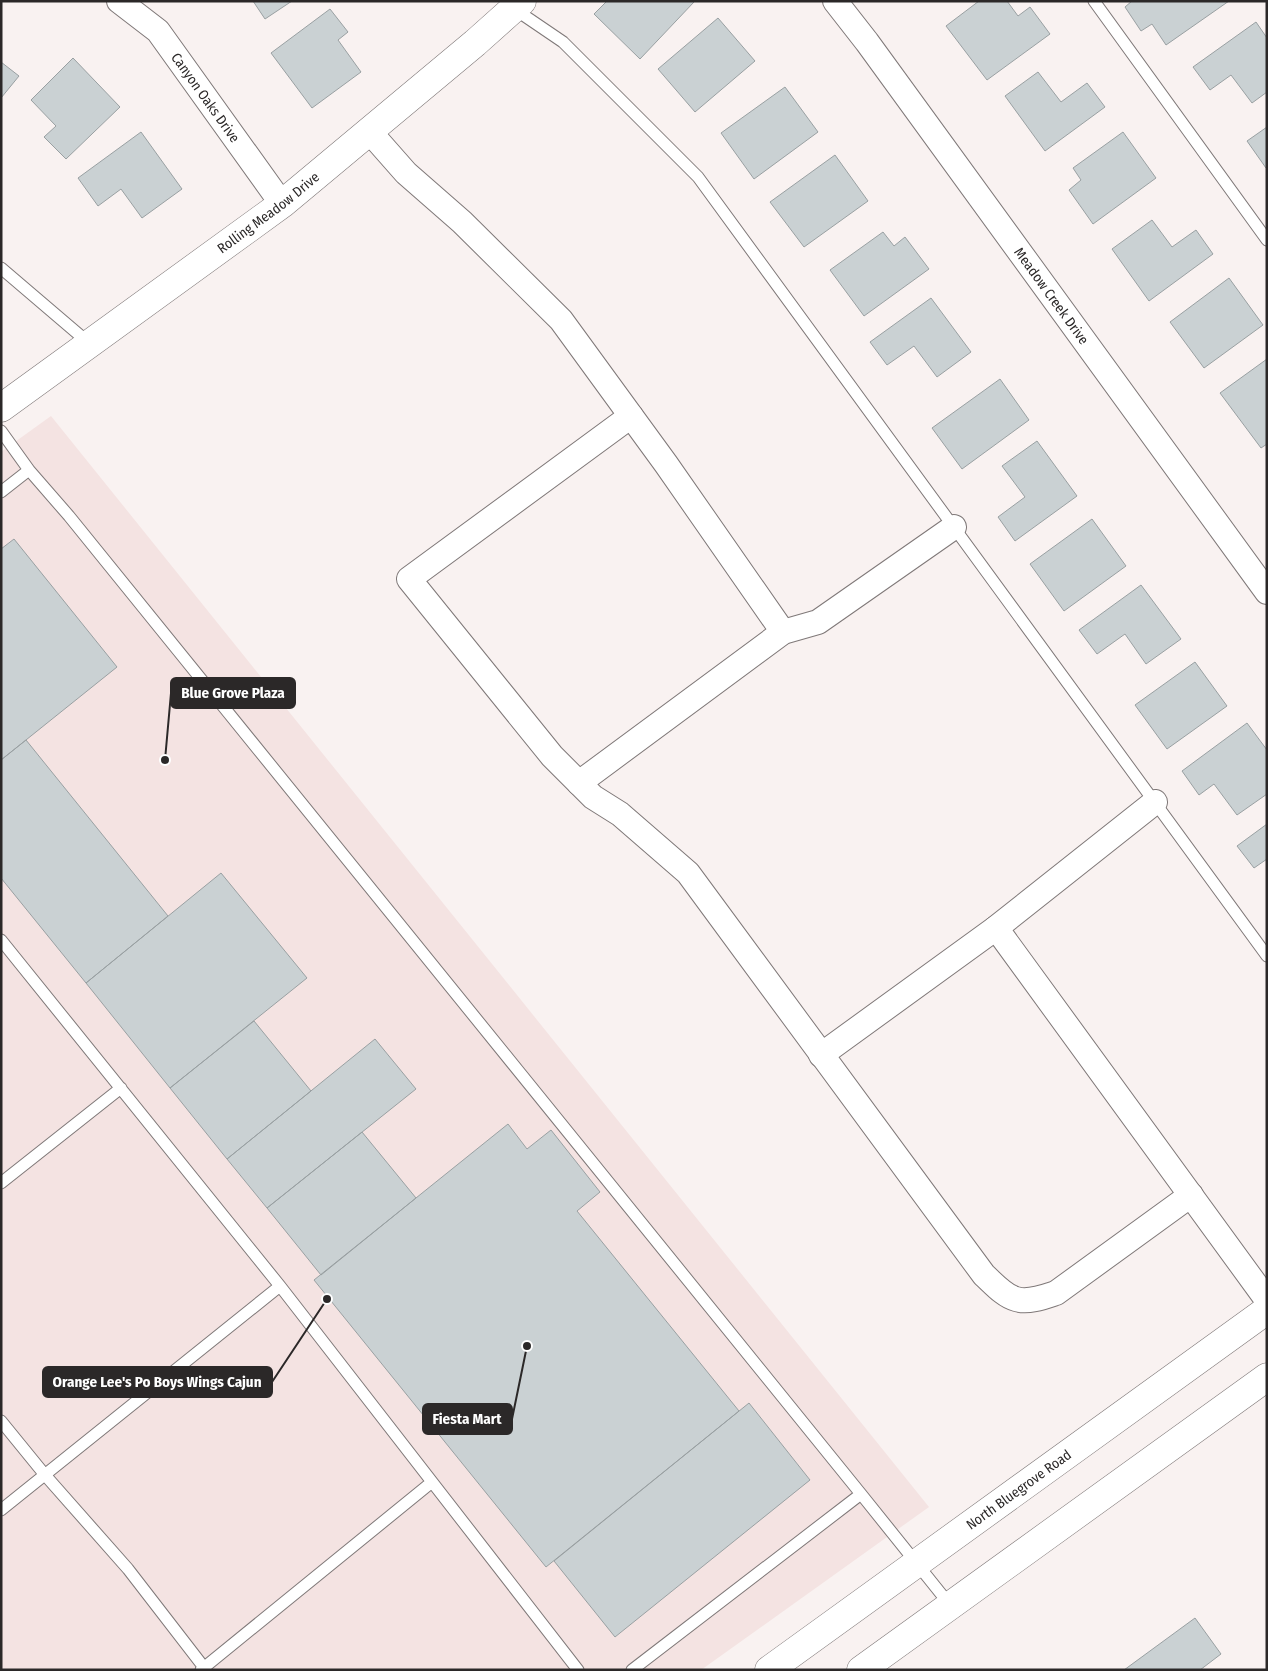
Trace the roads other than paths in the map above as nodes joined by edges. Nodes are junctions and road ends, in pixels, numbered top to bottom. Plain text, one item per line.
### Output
1 (119, 1) edge
2 (835, 1) edge
3 (1094, 1) edge
4 (513, 4) edge
5 (370, 131) junction
6 (282, 204) junction
7 (1267, 240) edge
8 (1, 268) edge
9 (90, 344) junction
10 (1, 408) edge
11 (631, 416) junction
12 (1, 432) edge
13 (29, 470) junction
14 (1, 492) edge
15 (954, 527) junction
16 (1267, 592) edge
17 (783, 632) junction
18 (579, 783) junction
19 (1155, 802) junction
20 (996, 928) junction
21 (1, 940) edge
22 (1267, 956) edge
23 (822, 1055) junction
24 (121, 1088) junction
25 (1, 1183) edge
26 (1191, 1195) junction
27 (280, 1286) junction
28 (1267, 1300) edge
29 (1267, 1310) edge
30 (1267, 1377) edge
31 (1, 1421) edge
32 (45, 1475) junction
33 (432, 1482) junction
34 (862, 1494) junction
35 (1, 1510) edge
36 (916, 1563) junction
37 (950, 1606) junction
38 (204, 1669) edge
39 (578, 1670) edge
40 (632, 1670) edge
41 (769, 1670) edge
42 (861, 1670) edge

1 - 6 street, Canyon Oaks Drive
2 - 16 street, Meadow Creek Drive
3 - 7 lane
4 - 5 main road, Rolling Meadow Drive
4 - 15 lane
5 - 6 main road, Rolling Meadow Drive
5 - 11 street
6 - 9 main road, Rolling Meadow Drive
8 - 9 lane
9 - 10 main road, Rolling Meadow Drive
11 - 17 street
11 - 18 street
12 - 13 lane
13 - 14 lane
13 - 34 lane
15 - 17 street
15 - 19 lane
17 - 18 street
18 - 23 street
19 - 20 street
19 - 22 lane
20 - 23 street
20 - 26 street
21 - 24 lane
23 - 26 street
24 - 25 lane
24 - 27 lane
26 - 28 street
27 - 32 lane
27 - 33 lane
29 - 36 main road, North Bluegrove Road
30 - 37 main road
31 - 32 lane
32 - 35 lane
32 - 38 lane
33 - 38 lane
33 - 39 lane
34 - 36 lane
34 - 40 lane
36 - 37 lane
36 - 41 main road, North Bluegrove Road
37 - 42 main road

